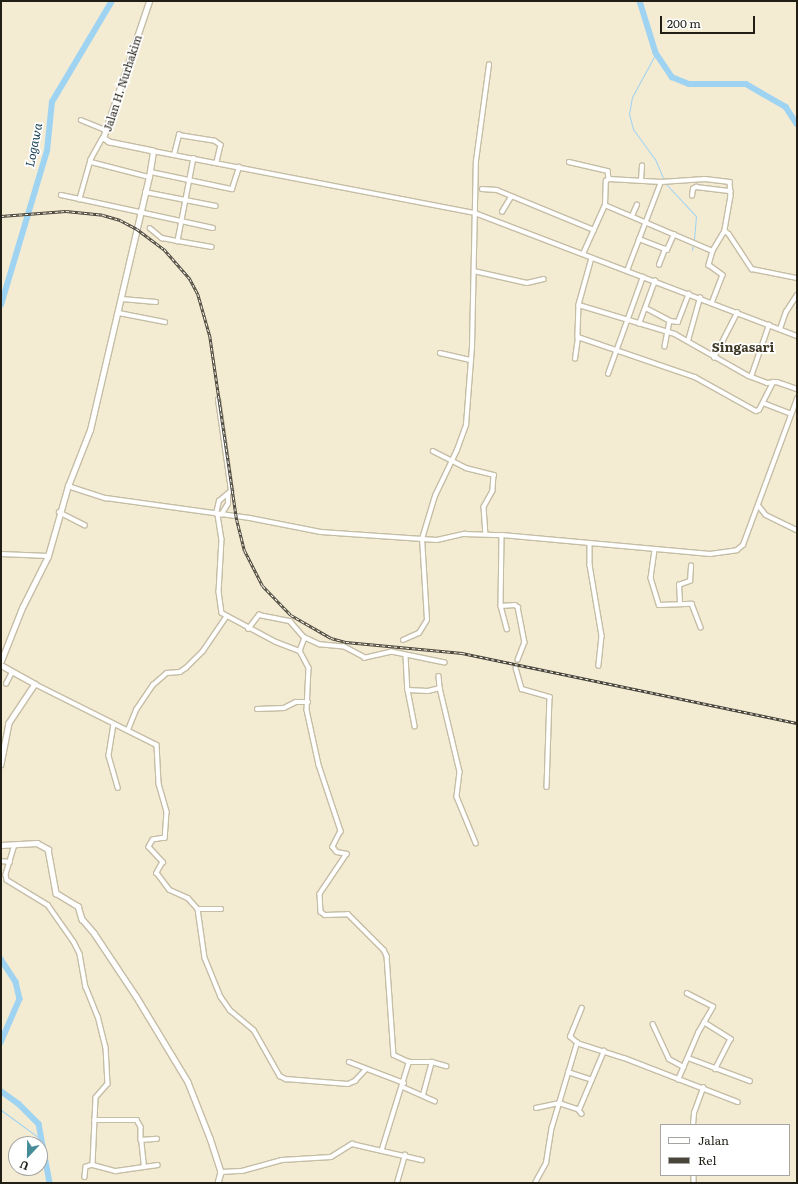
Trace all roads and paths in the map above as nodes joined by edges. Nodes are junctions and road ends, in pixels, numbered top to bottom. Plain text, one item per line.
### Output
1 (149, 1) edge
2 (488, 65) dead end
3 (81, 120) dead end
4 (106, 130) junction
5 (104, 138) junction
6 (153, 151) junction
7 (174, 155) junction
8 (194, 158) junction
9 (91, 162) junction
10 (569, 162) dead end
11 (217, 163) junction
12 (642, 166) dead end
13 (238, 168) junction
14 (150, 174) junction
15 (609, 179) junction
16 (191, 180) junction
17 (641, 180) junction
18 (665, 182) junction
19 (482, 189) dead end
20 (731, 191) junction
21 (145, 192) junction
22 (61, 195) dead end
23 (692, 196) dead end
24 (511, 197) junction
25 (80, 199) junction
26 (187, 200) junction
27 (605, 205) junction
28 (637, 205) dead end
29 (216, 206) dead end
30 (502, 212) dead end
31 (141, 213) junction
32 (475, 213) junction
33 (632, 216) junction
34 (183, 222) junction
35 (646, 222) junction
36 (150, 228) dead end
37 (213, 228) dead end
38 (594, 230) junction
39 (725, 231) junction
40 (674, 234) junction
41 (639, 239) junction
42 (178, 241) junction
43 (211, 247) dead end
44 (665, 250) junction
45 (713, 251) junction
46 (583, 254) junction
47 (592, 258) junction
48 (659, 265) dead end
49 (474, 271) junction
50 (628, 271) junction
51 (643, 277) junction
52 (797, 278) edge
53 (544, 279) dead end
54 (655, 281) junction
55 (689, 294) junction
56 (797, 295) edge
57 (700, 298) junction
58 (122, 299) junction
59 (156, 302) dead end
60 (712, 303) junction
61 (580, 305) junction
62 (646, 308) junction
63 (737, 313) junction
64 (118, 314) junction
65 (670, 321) junction
66 (165, 322) dead end
67 (628, 322) junction
68 (639, 324) junction
69 (769, 325) junction
70 (780, 329) junction
71 (666, 331) junction
72 (797, 336) edge
73 (578, 337) junction
74 (688, 341) junction
75 (665, 347) dead end
76 (617, 351) junction
77 (440, 353) dead end
78 (714, 358) junction
79 (575, 359) dead end
80 (471, 360) junction
81 (608, 374) dead end
82 (751, 377) junction
83 (773, 382) junction
84 (797, 389) edge
85 (797, 399) edge
86 (218, 400) dead end
87 (763, 402) junction
88 (791, 414) junction
89 (433, 451) dead end
90 (452, 461) junction
91 (68, 486) junction
92 (228, 495) junction
93 (758, 505) junction
94 (60, 512) junction
95 (218, 515) junction
96 (85, 525) dead end
97 (797, 530) edge
98 (486, 534) junction
99 (502, 535) junction
100 (422, 539) junction
101 (590, 544) junction
102 (655, 550) junction
103 (2, 554) edge
104 (48, 556) junction
105 (690, 566) dead end
106 (680, 603) junction
107 (501, 606) junction
108 (226, 617) junction
109 (701, 627) dead end
110 (248, 629) junction
111 (507, 629) dead end
112 (305, 638) junction
113 (402, 640) dead end
114 (300, 651) junction
115 (406, 656) junction
116 (518, 660) dead end
117 (1, 661) edge
118 (445, 663) dead end
119 (1, 665) edge
120 (599, 666) dead end
121 (516, 668) dead end
122 (12, 672) junction
123 (439, 676) dead end
124 (6, 684) dead end
125 (35, 684) junction
126 (440, 688) junction
127 (408, 690) junction
128 (308, 702) junction
129 (257, 709) dead end
130 (114, 724) junction
131 (415, 726) dead end
132 (128, 730) junction
133 (1, 764) edge
134 (547, 787) dead end
135 (118, 788) dead end
136 (476, 843) dead end
137 (1, 845) edge
138 (15, 845) junction
139 (1, 861) edge
140 (10, 862) junction
141 (198, 909) junction
142 (221, 909) dead end
143 (687, 994) dead end
144 (582, 1008) dead end
145 (704, 1022) junction
146 (653, 1024) dead end
147 (577, 1043) junction
148 (604, 1051) junction
149 (688, 1058) junction
150 (349, 1062) dead end
151 (409, 1062) junction
152 (432, 1062) junction
153 (446, 1066) dead end
154 (684, 1067) junction
155 (366, 1069) junction
156 (716, 1069) junction
157 (568, 1072) junction
158 (592, 1080) junction
159 (678, 1080) junction
160 (750, 1081) dead end
161 (404, 1085) junction
162 (703, 1088) junction
163 (423, 1096) junction
164 (435, 1101) dead end
165 (738, 1102) dead end
166 (559, 1103) junction
167 (536, 1108) dead end
168 (579, 1110) junction
169 (582, 1114) dead end
170 (94, 1120) junction
171 (693, 1124) edge
172 (157, 1139) dead end
173 (141, 1140) junction
174 (382, 1149) junction
175 (405, 1155) junction
176 (422, 1160) dead end
177 (93, 1164) junction
178 (158, 1165) dead end
179 (144, 1167) junction
180 (221, 1172) junction
181 (85, 1177) dead end
182 (218, 1183) edge
183 (397, 1183) edge
184 (535, 1183) edge

1 - 4 main road, Jalan H. Nurhakim
2 - 32 street
3 - 4 street
4 - 5 main road, Jalan H. Nurhakim
5 - 6 main road, Jalan H. Nurhakim
5 - 9 street
6 - 7 street
6 - 14 main road
7 - 8 street
7 - 11 street
8 - 11 street
8 - 16 street
9 - 14 street
9 - 25 street
10 - 15 street
11 - 13 street
12 - 17 street
13 - 16 street
13 - 32 street
14 - 16 street
14 - 21 main road
15 - 17 street
15 - 27 street
16 - 26 street
17 - 18 street
18 - 20 street
18 - 35 street
19 - 24 street
20 - 23 street
20 - 39 street
21 - 26 street
21 - 31 main road
22 - 25 street
24 - 30 street
24 - 38 street
25 - 31 street
26 - 29 street
26 - 34 street
27 - 33 street
27 - 38 street
28 - 33 street
31 - 34 street
31 - 58 main road
32 - 46 street
32 - 49 street
33 - 35 street
34 - 37 street
34 - 42 street
35 - 40 street
35 - 41 street
36 - 42 street
38 - 46 street
39 - 45 street
39 - 52 street
40 - 44 street
40 - 45 street
41 - 44 street
41 - 50 street
42 - 43 street
44 - 48 street
45 - 60 street
46 - 47 street
47 - 50 street
47 - 61 street
49 - 53 street
49 - 80 street
50 - 51 street
51 - 54 street
51 - 67 street
54 - 55 street
54 - 62 street
55 - 57 street
55 - 65 street
56 - 70 street
57 - 60 street
57 - 74 street
58 - 59 street
58 - 64 main road
60 - 63 street
61 - 67 street
61 - 73 street
62 - 65 street
62 - 68 street
63 - 69 street
63 - 78 street
64 - 66 street
64 - 91 main road
65 - 71 street
67 - 68 street
67 - 76 street
68 - 71 street
69 - 70 street
69 - 82 street
70 - 72 street
71 - 74 street
71 - 75 street
73 - 76 street
73 - 79 street
74 - 78 street
76 - 81 street
76 - 87 street
77 - 80 street
78 - 82 street
80 - 90 street
82 - 83 street
83 - 84 street
83 - 87 street
85 - 88 street
86 - 92 street
87 - 88 street
88 - 93 street
89 - 90 street
90 - 98 street
90 - 100 street
91 - 94 main road
91 - 95 street
92 - 95 street
92 - 95 street
93 - 97 street
93 - 102 street
94 - 96 street
94 - 104 main road
95 - 100 street
95 - 108 street
98 - 99 street
98 - 100 street
99 - 101 street
99 - 107 street
100 - 113 street
101 - 102 street
101 - 120 street
102 - 106 street
103 - 104 street
104 - 117 main road
105 - 106 street
106 - 109 street
107 - 111 street
107 - 116 street
108 - 110 street
108 - 132 street
110 - 112 street
110 - 114 street
112 - 114 street
112 - 115 street
114 - 128 street
115 - 118 street
115 - 127 street
119 - 122 main road
121 - 134 street
122 - 124 street
122 - 125 main road
123 - 126 street
125 - 130 street
125 - 133 main road
126 - 127 street
126 - 136 street
127 - 131 street
128 - 129 street
128 - 151 street
130 - 132 street
130 - 135 street
132 - 141 street
137 - 138 main road
138 - 140 street
138 - 180 main road
139 - 140 street
140 - 170 street
141 - 142 street
141 - 155 street
143 - 145 street
144 - 147 street
145 - 149 street
145 - 156 street
146 - 154 street
147 - 148 street
147 - 157 street
148 - 158 street
148 - 159 street
149 - 154 street
149 - 156 street
150 - 155 street
151 - 152 street
151 - 161 street
152 - 153 street
152 - 163 street
154 - 159 street
155 - 161 street
156 - 160 street
157 - 158 street
157 - 166 street
158 - 168 street
159 - 162 street
161 - 163 street
161 - 174 street
162 - 165 street
162 - 171 street
163 - 164 street
166 - 167 street
166 - 168 street
166 - 184 street
168 - 169 street
170 - 173 street
170 - 177 street
172 - 173 street
173 - 179 street
174 - 175 street
174 - 180 street
175 - 176 street
175 - 183 street
177 - 179 street
177 - 181 street
178 - 179 street
180 - 182 main road

